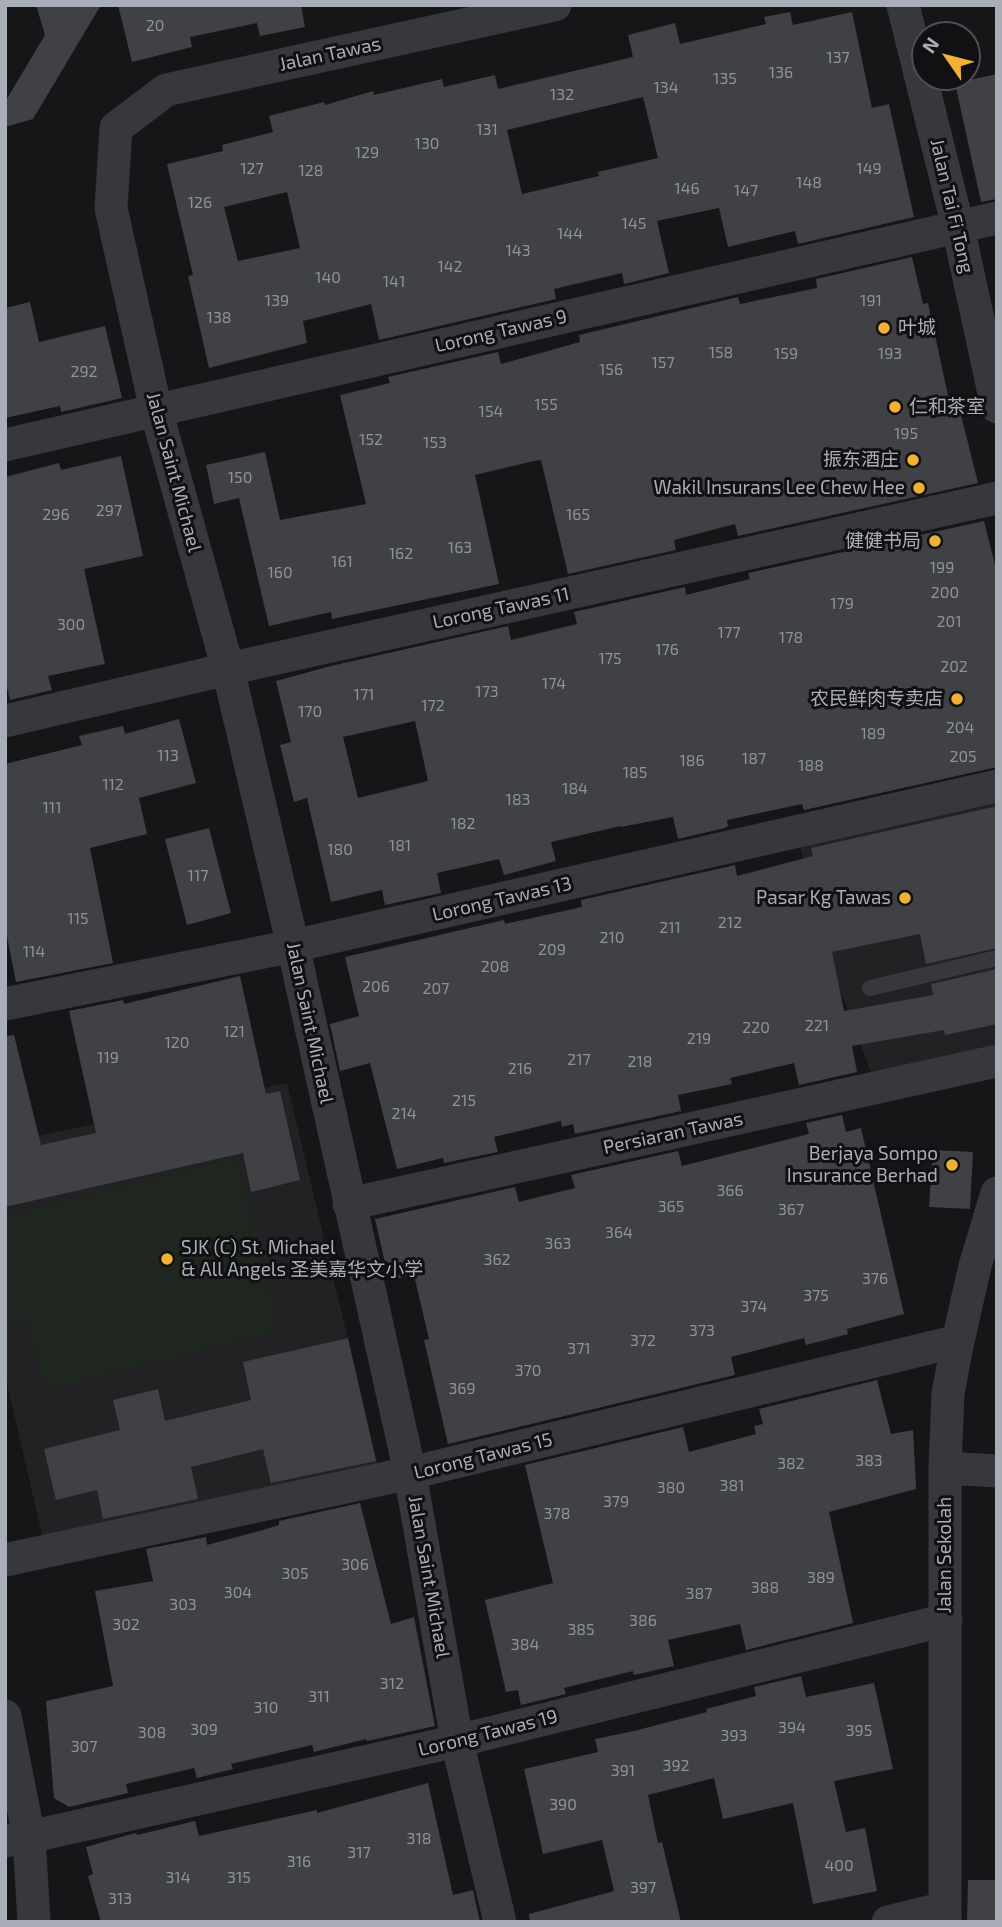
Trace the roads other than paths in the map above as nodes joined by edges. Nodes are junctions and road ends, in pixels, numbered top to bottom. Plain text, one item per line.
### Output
1 (555, 5) edge
2 (903, 5) edge
3 (116, 128) joint
4 (997, 218) edge
5 (958, 227) junction
6 (997, 407) edge
7 (156, 410) junction
8 (5, 444) edge
9 (997, 498) edge
10 (228, 669) junction
11 (5, 721) edge
12 (997, 786) edge
13 (293, 946) junction
14 (997, 958) edge
15 (870, 988) dead end
16 (5, 1004) edge
17 (997, 1061) edge
18 (997, 1193) edge
19 (349, 1205) junction
20 (958, 1341) junction
21 (945, 1468) junction
22 (997, 1471) edge
23 (410, 1474) junction
24 (5, 1560) edge
25 (946, 1620) junction
26 (5, 1716) edge
27 (457, 1741) junction
28 (17, 1839) edge
29 (945, 1915) edge
30 (31, 1920) edge
31 (500, 1922) edge
32 (888, 1922) edge

1 - 3 street, Jalan Tawas
2 - 5 street, Jalan Tai Fi Tong
3 - 7 street, Jalan Saint Michael
4 - 5 street, Lorong Tawas 9
5 - 6 street, Jalan Tai Fi Tong
5 - 7 street, Lorong Tawas 9
7 - 8 street, Lorong Tawas 9
7 - 10 street, Jalan Saint Michael
9 - 10 street, Lorong Tawas 11
10 - 11 street, Lorong Tawas 11
10 - 13 street, Jalan Saint Michael
12 - 13 street, Lorong Tawas 13
13 - 16 street, Lorong Tawas 13
13 - 19 street, Jalan Saint Michael
14 - 15 lane
17 - 19 street, Persiaran Tawas
18 - 20 street, Jalan Sekolah
19 - 23 street, Jalan Saint Michael
20 - 21 street, Jalan Sekolah
20 - 23 street, Lorong Tawas 15
21 - 22 street
21 - 25 street, Jalan Sekolah
23 - 24 street, Lorong Tawas 15
23 - 27 street, Jalan Saint Michael
25 - 27 street, Lorong Tawas 19
25 - 29 street, Jalan Sekolah
26 - 28 street
27 - 28 street, Lorong Tawas 19
27 - 31 street, Jalan Saint Michael
28 - 30 street
29 - 32 street

